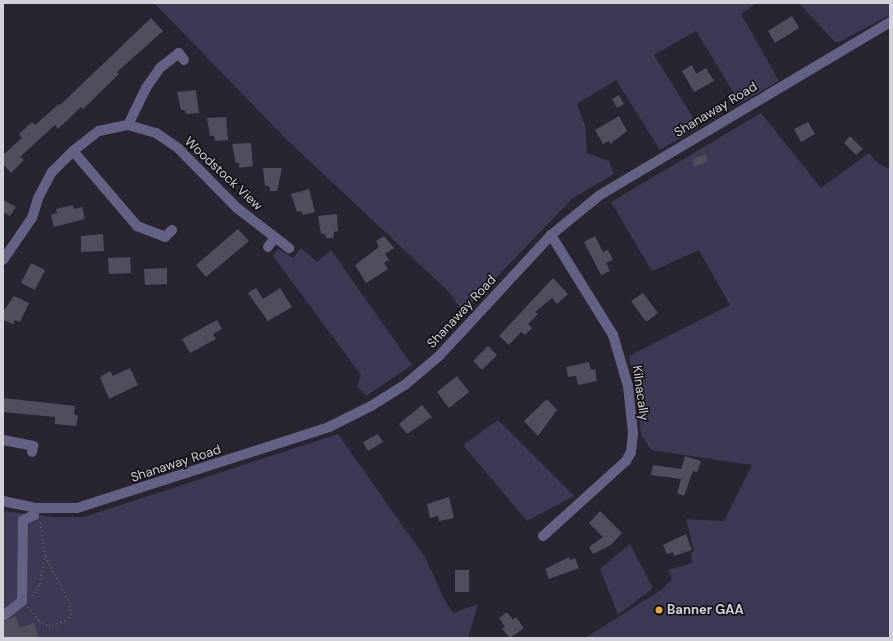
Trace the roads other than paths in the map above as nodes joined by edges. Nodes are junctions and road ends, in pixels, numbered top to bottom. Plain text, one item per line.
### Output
1 (890, 22) edge
2 (184, 60) dead end
3 (128, 125) junction
4 (73, 151) junction
5 (172, 230) dead end
6 (551, 235) junction
7 (275, 237) junction
8 (268, 248) dead end
9 (289, 248) dead end
10 (3, 260) edge
11 (3, 440) edge
12 (32, 452) dead end
13 (3, 501) edge
14 (35, 511) junction
15 (543, 536) dead end
16 (3, 616) edge

1 - 6 street, Shanaway Road
2 - 3 street
3 - 4 street, Woodstock View
3 - 7 street, Woodstock View
4 - 5 street
4 - 10 street, Woodstock View
6 - 14 street, Shanaway Road
6 - 15 street, Kilnacally
7 - 8 street
7 - 9 street, Woodstock View
11 - 12 street
13 - 14 street, Shanaway Road
14 - 16 street

